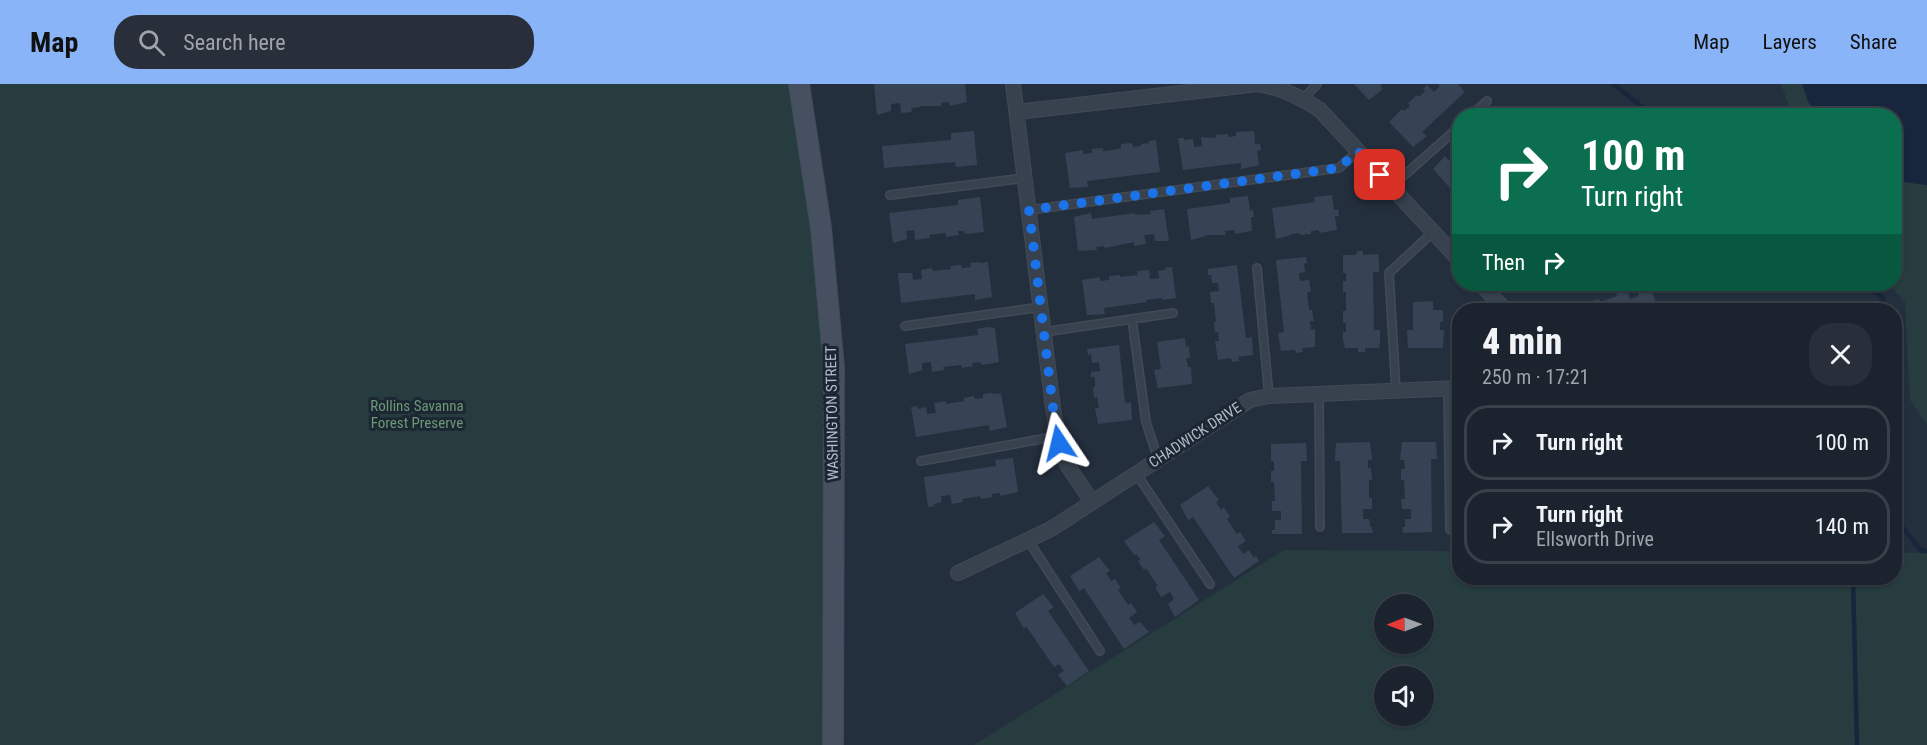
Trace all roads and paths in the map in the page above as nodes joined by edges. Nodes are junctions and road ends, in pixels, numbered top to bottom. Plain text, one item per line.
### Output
1 (799, 84) edge
2 (1013, 84) edge
3 (1317, 84) edge
4 (1222, 86) edge
5 (1303, 99) junction
6 (1487, 101) dead end
7 (1480, 108) edge
8 (1017, 112) junction
9 (1452, 133) edge
10 (1358, 151) junction
11 (1025, 178) junction
12 (1391, 187) junction
13 (890, 195) dead end
14 (1029, 210) junction
15 (1433, 232) junction
16 (1452, 252) edge
17 (1257, 268) dead end
18 (1487, 291) edge
19 (1499, 303) edge
20 (1041, 307) junction
21 (1173, 313) dead end
22 (1132, 319) junction
23 (905, 326) dead end
24 (1044, 332) junction
25 (1452, 389) edge
26 (1396, 392) junction
27 (1319, 394) junction
28 (1269, 396) junction
29 (1058, 436) junction
30 (1158, 459) junction
31 (1452, 460) edge
32 (921, 461) dead end
33 (1136, 473) junction
34 (1092, 502) junction
35 (1320, 527) dead end
36 (1450, 530) dead end
37 (1028, 540) junction
38 (958, 573) dead end
39 (1210, 584) dead end
40 (1100, 651) dead end
41 (832, 745) edge

1 - 41 main road, WASHINGTON STREET
2 - 8 street
3 - 5 lane
4 - 5 street
4 - 8 street
5 - 10 street
6 - 7 lane
8 - 11 street
9 - 12 lane
10 - 12 street
10 - 14 lane
11 - 13 lane
11 - 14 street
12 - 15 street
14 - 20 street
15 - 16 street
15 - 26 lane
17 - 28 lane
18 - 19 street
20 - 23 lane
20 - 24 street
21 - 22 lane
22 - 24 lane
22 - 30 lane
24 - 29 street
25 - 26 street, CHADWICK DRIVE
26 - 27 street, CHADWICK DRIVE
27 - 28 street, CHADWICK DRIVE
27 - 35 lane
28 - 30 street, CHADWICK DRIVE
29 - 32 lane
29 - 34 street
30 - 33 street, CHADWICK DRIVE
31 - 36 lane
33 - 34 street, CHADWICK DRIVE
33 - 39 lane
34 - 37 street, CHADWICK DRIVE
37 - 38 street, CHADWICK DRIVE
37 - 40 lane

